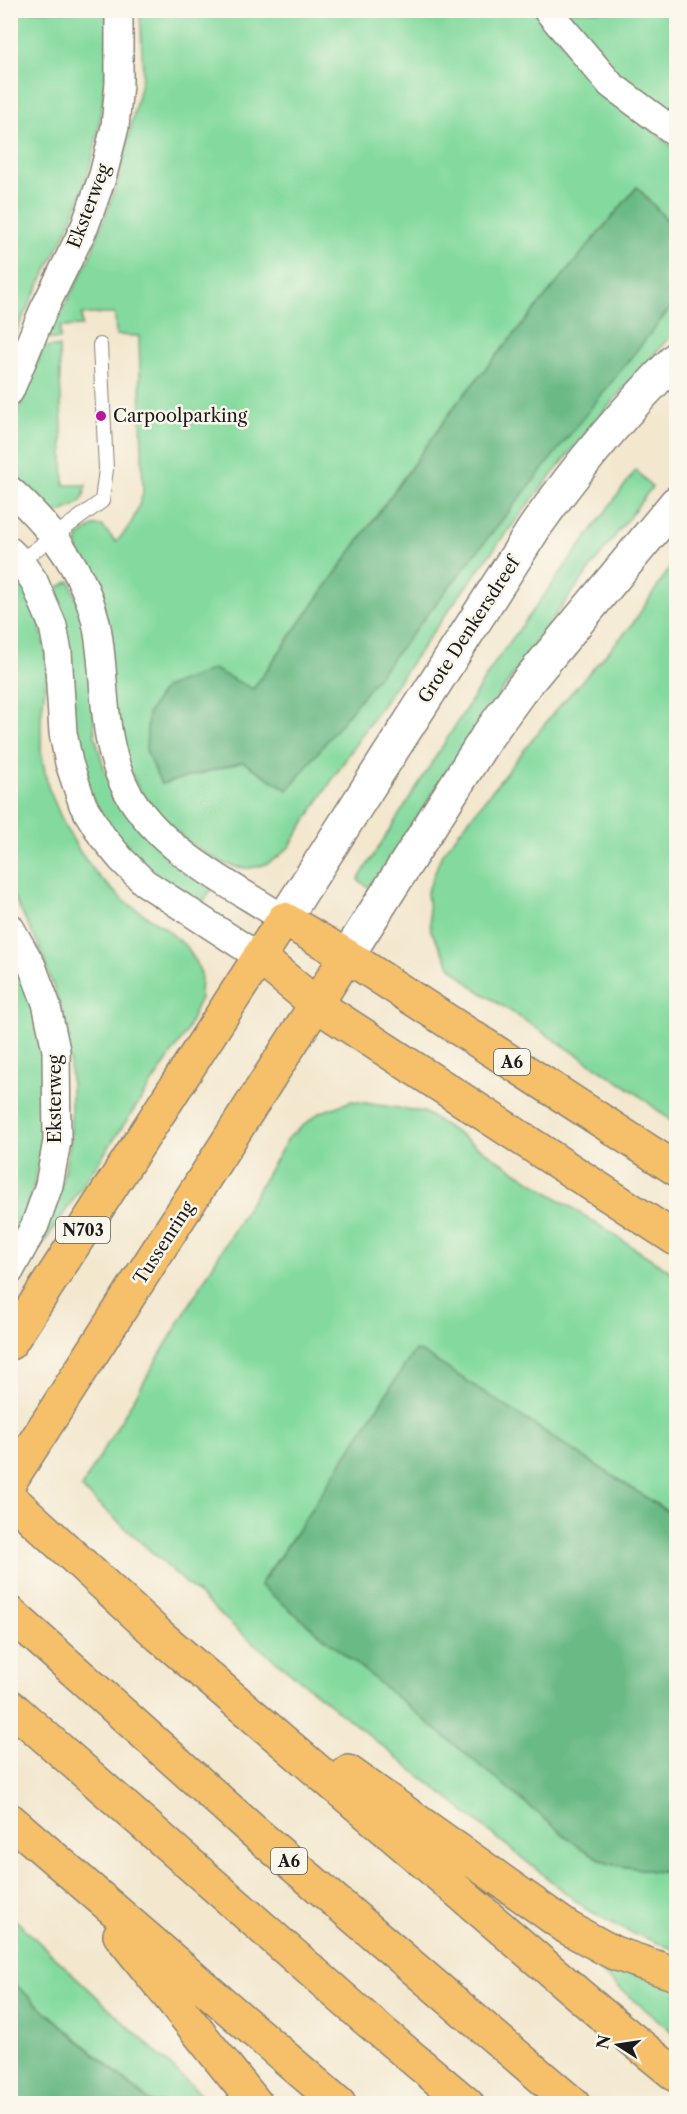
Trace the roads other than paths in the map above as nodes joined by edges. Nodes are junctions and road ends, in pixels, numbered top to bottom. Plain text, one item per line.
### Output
1 (119, 10) edge
2 (547, 10) edge
3 (676, 133) edge
4 (99, 345) dead end
5 (676, 359) edge
6 (10, 391) edge
7 (10, 490) edge
8 (676, 503) edge
9 (55, 537) junction
10 (15, 556) edge
11 (284, 919) junction
12 (10, 927) edge
13 (347, 956) junction
14 (259, 957) junction
15 (317, 1005) junction
16 (676, 1168) edge
17 (676, 1239) edge
18 (10, 1271) edge
19 (10, 1343) edge
20 (10, 1481) edge
21 (10, 1498) edge
22 (10, 1613) edge
23 (160, 1636) junction
24 (10, 1706) edge
25 (10, 1820) edge
26 (68, 1871) junction
27 (676, 1974) edge
28 (676, 2075) edge
29 (256, 2103) edge
30 (339, 2103) edge
31 (467, 2103) edge
32 (573, 2103) edge

1 - 6 street, Eksterweg
2 - 3 street
4 - 9 lane
5 - 11 street, Grote Denkersdreef
7 - 9 street
8 - 13 street
9 - 10 lane
9 - 11 street
10 - 14 street
11 - 13 highway
11 - 14 highway, N703
12 - 18 street, Eksterweg
13 - 15 highway, Tussenring
13 - 16 highway, A6
14 - 15 highway
14 - 19 highway, N703
15 - 17 highway
15 - 20 highway, Tussenring
21 - 23 highway
22 - 32 highway, A6
23 - 27 highway
23 - 28 highway
24 - 31 highway
25 - 26 highway
26 - 29 highway
26 - 30 highway

